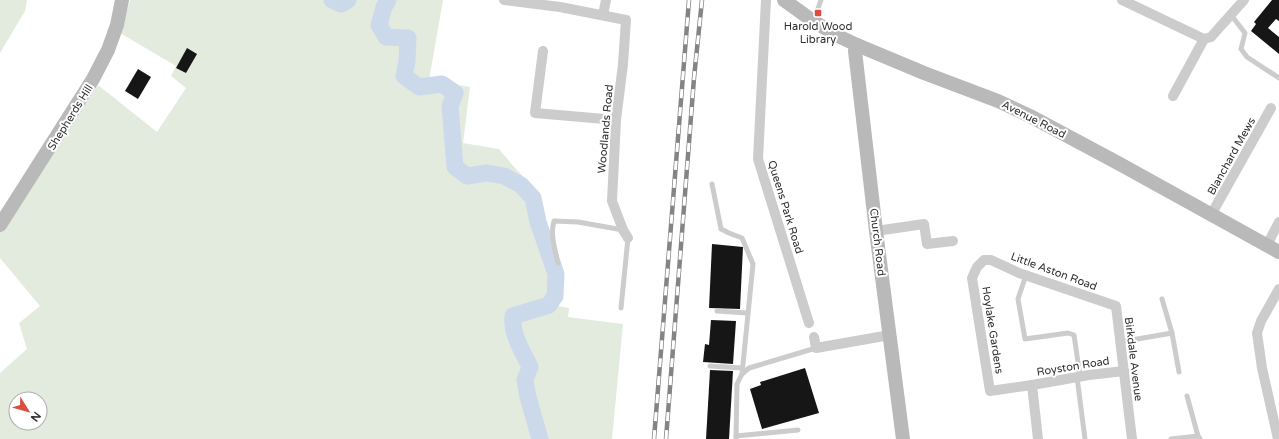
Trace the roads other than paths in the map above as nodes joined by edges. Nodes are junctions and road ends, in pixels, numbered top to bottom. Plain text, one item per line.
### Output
1 (122, 0) edge
2 (504, 0) edge
3 (606, 0) edge
4 (766, 0) edge
5 (784, 0) edge
6 (820, 0) edge
7 (1122, 0) edge
8 (1244, 0) edge
9 (603, 15) junction
10 (1231, 15) junction
11 (813, 21) junction
12 (1204, 39) junction
13 (857, 45) junction
14 (543, 52) dead end
15 (1279, 78) edge
16 (1173, 96) dead end
17 (1271, 108) dead end
18 (616, 120) junction
19 (712, 184) dead end
20 (1211, 215) junction
21 (2, 216) edge
22 (1279, 222) edge
23 (876, 231) junction
24 (626, 234) junction
25 (953, 241) dead end
26 (1273, 248) edge
27 (984, 260) joint
28 (558, 263) dead end
29 (1026, 275) junction
30 (1279, 289) edge
31 (1162, 299) dead end
32 (1116, 306) joint
33 (621, 308) dead end
34 (717, 311) dead end
35 (747, 313) junction
36 (809, 323) dead end
37 (1172, 333) junction
38 (890, 335) junction
39 (814, 337) dead end
40 (1120, 342) junction
41 (816, 348) junction
42 (710, 366) dead end
43 (742, 371) junction
44 (1124, 371) junction
45 (1179, 372) dead end
46 (1078, 377) junction
47 (1032, 385) junction
48 (1187, 396) dead end
49 (798, 430) dead end
50 (736, 437) edge
51 (1199, 437) edge
52 (904, 439) edge
53 (1038, 439) edge
54 (1084, 439) edge
55 (1132, 439) edge
56 (1171, 439) edge
57 (1278, 439) edge

1 - 21 street, Shepherds Hill
2 - 9 street
3 - 9 street
4 - 36 street, Queens Park Road
5 - 11 street, Avenue Road
6 - 11 lane
7 - 12 street
8 - 10 street
9 - 18 street, Woodlands Road
10 - 12 street
10 - 15 lane
11 - 13 street, Avenue Road
12 - 16 street
13 - 20 street, Avenue Road
13 - 23 street, Church Road
14 - 18 street
17 - 20 street, Blanchard Mews
18 - 24 street, Woodlands Road
19 - 35 lane
20 - 26 street, Avenue Road
22 - 26 street
23 - 25 street
23 - 38 street, Church Road
24 - 28 lane
24 - 33 lane
27 - 29 street, Little Aston Road
27 - 47 street, Hoylake Gardens
29 - 32 street, Little Aston Road
29 - 46 lane
30 - 57 street
31 - 37 lane
32 - 40 street, Birkdale Avenue
34 - 35 lane
35 - 43 lane
37 - 40 lane
37 - 45 lane
38 - 41 street
38 - 52 street, Church Road
39 - 41 street
40 - 44 street, Birkdale Avenue
41 - 43 lane
42 - 43 lane
43 - 50 lane
44 - 46 street, Royston Road
44 - 55 street, Birkdale Avenue
46 - 47 street, Royston Road
46 - 54 lane
47 - 53 street, Royston Road
48 - 51 lane
49 - 50 lane
51 - 56 lane

